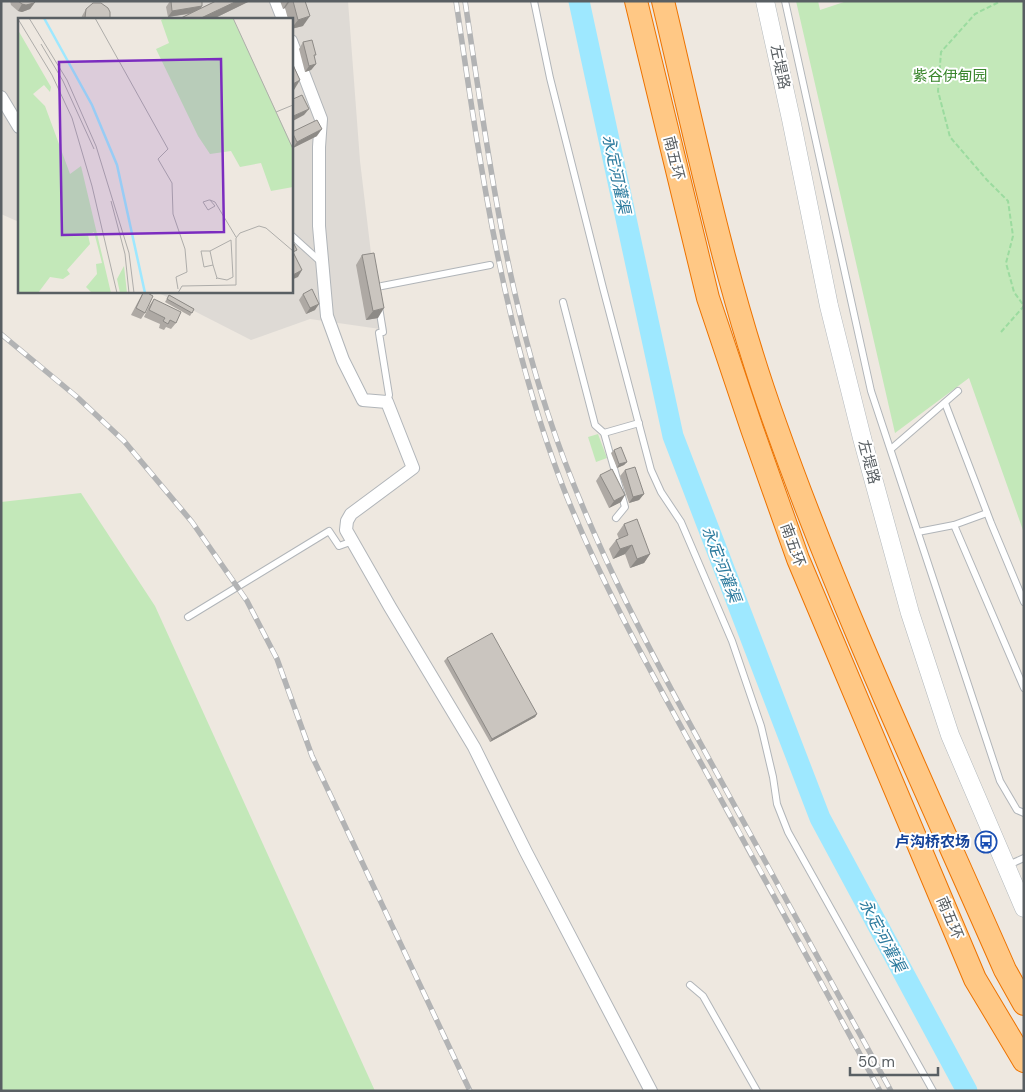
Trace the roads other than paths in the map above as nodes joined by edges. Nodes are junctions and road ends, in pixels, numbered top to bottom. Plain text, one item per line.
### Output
1 (276, 1) edge
2 (534, 1) edge
3 (636, 1) edge
4 (662, 1) edge
5 (765, 1) edge
6 (785, 1) edge
7 (283, 18) edge
8 (292, 44) edge
9 (1, 97) edge
10 (18, 125) edge
11 (292, 236) edge
12 (322, 264) junction
13 (490, 265) dead end
14 (564, 302) dead end
15 (958, 391) dead end
16 (388, 402) junction
17 (945, 403) junction
18 (639, 423) junction
19 (604, 433) junction
20 (891, 450) junction
21 (987, 513) junction
22 (616, 518) dead end
23 (954, 525) junction
24 (918, 532) junction
25 (353, 541) junction
26 (1024, 602) edge
27 (188, 617) dead end
28 (1024, 688) edge
29 (1024, 813) edge
30 (1024, 858) edge
31 (1005, 866) junction
32 (1024, 908) edge
33 (690, 985) dead end
34 (1024, 1004) edge
35 (1024, 1061) edge
36 (651, 1091) edge
37 (757, 1091) edge
38 (933, 1091) edge

1 - 7 street
2 - 18 lane
3 - 35 highway, 南五环
4 - 34 highway, 南五环
5 - 31 main road, 左堤路
6 - 20 lane
8 - 12 street
9 - 10 street
11 - 12 lane
12 - 16 street
13 - 16 lane
14 - 19 lane
15 - 17 lane
16 - 25 street
17 - 20 lane
17 - 21 lane
18 - 19 lane
18 - 38 lane
19 - 22 lane
20 - 24 lane
21 - 23 lane
21 - 26 lane
23 - 24 lane
23 - 28 lane
24 - 29 lane
25 - 27 lane
25 - 36 street
30 - 31 lane
31 - 32 main road, 左堤路
33 - 37 lane

